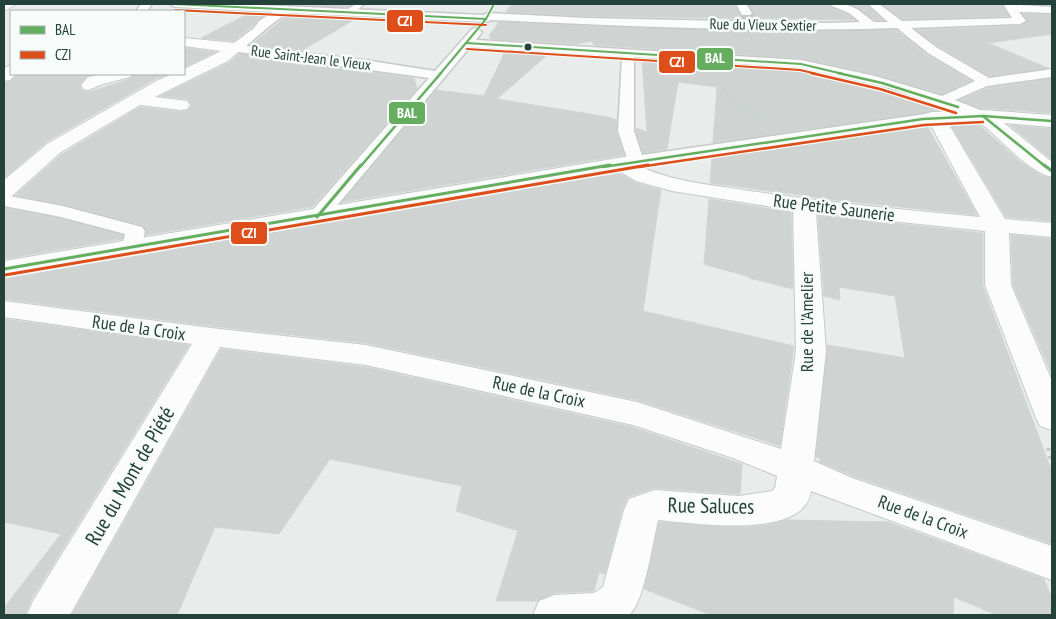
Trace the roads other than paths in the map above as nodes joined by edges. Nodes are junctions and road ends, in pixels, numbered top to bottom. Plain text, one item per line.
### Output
1 (9, 4) edge
2 (175, 4) edge
3 (187, 4) edge
4 (494, 4) edge
5 (836, 4) edge
6 (872, 4) edge
7 (1009, 6) edge
8 (351, 7) edge
9 (4, 8) edge
10 (286, 9) junction
11 (1052, 10) edge
12 (487, 18) junction
13 (750, 19) edge
14 (900, 25) junction
15 (872, 26) junction
16 (587, 35) junction
17 (185, 42) edge
18 (467, 43) junction
19 (235, 48) junction
20 (628, 53) junction
21 (1052, 73) edge
22 (120, 75) edge
23 (184, 75) edge
24 (185, 75) edge
25 (439, 76) junction
26 (982, 83) junction
27 (89, 85) dead end
28 (139, 100) junction
29 (181, 105) dead end
30 (938, 109) junction
31 (983, 116) junction
32 (1043, 121) edge
33 (628, 162) junction
34 (1052, 171) edge
35 (4, 191) edge
36 (4, 201) edge
37 (804, 206) junction
38 (317, 217) junction
39 (997, 226) junction
40 (1052, 230) edge
41 (132, 246) junction
42 (4, 269) edge
43 (4, 309) edge
44 (211, 338) junction
45 (1052, 418) edge
46 (797, 468) junction
47 (1052, 563) edge
48 (48, 615) edge
49 (554, 615) edge

1 - 9 street
2 - 3 street, Rue du Vieux Sextier
3 - 10 street, Rue du Vieux Sextier
4 - 12 street
5 - 15 street
6 - 14 street
7 - 11 street
7 - 14 street, Rue du Vieux Sextier
8 - 10 street, Rue du Vieux Sextier
8 - 12 street, Rue du Vieux Sextier
10 - 19 street
12 - 16 street, Rue du Vieux Sextier
12 - 18 street
13 - 15 street, Rue du Vieux Sextier
13 - 16 street, Rue du Vieux Sextier
14 - 15 street, Rue du Vieux Sextier
14 - 26 street
16 - 18 street
16 - 20 street
17 - 19 street, Rue Saint-Jean le Vieux
18 - 25 street
19 - 24 street
19 - 25 street, Rue Saint-Jean le Vieux
20 - 30 street
20 - 33 street
21 - 26 street
22 - 27 street
23 - 28 street
25 - 38 street
26 - 30 street
28 - 29 street
28 - 35 street
30 - 31 street
30 - 33 street
30 - 39 street
31 - 32 street
31 - 34 street
33 - 37 street, Rue Petite Saunerie
33 - 38 street
36 - 41 street
37 - 39 street, Rue Petite Saunerie
37 - 46 street, Rue de l'Amelier
38 - 41 street
39 - 40 street, Rue Petite Saunerie
39 - 45 street
41 - 42 street
43 - 44 street, Rue de la Croix
44 - 46 street, Rue de la Croix
44 - 48 street, Rue du Mont de Piété
46 - 47 street, Rue de la Croix
46 - 49 street, Rue Saluces

